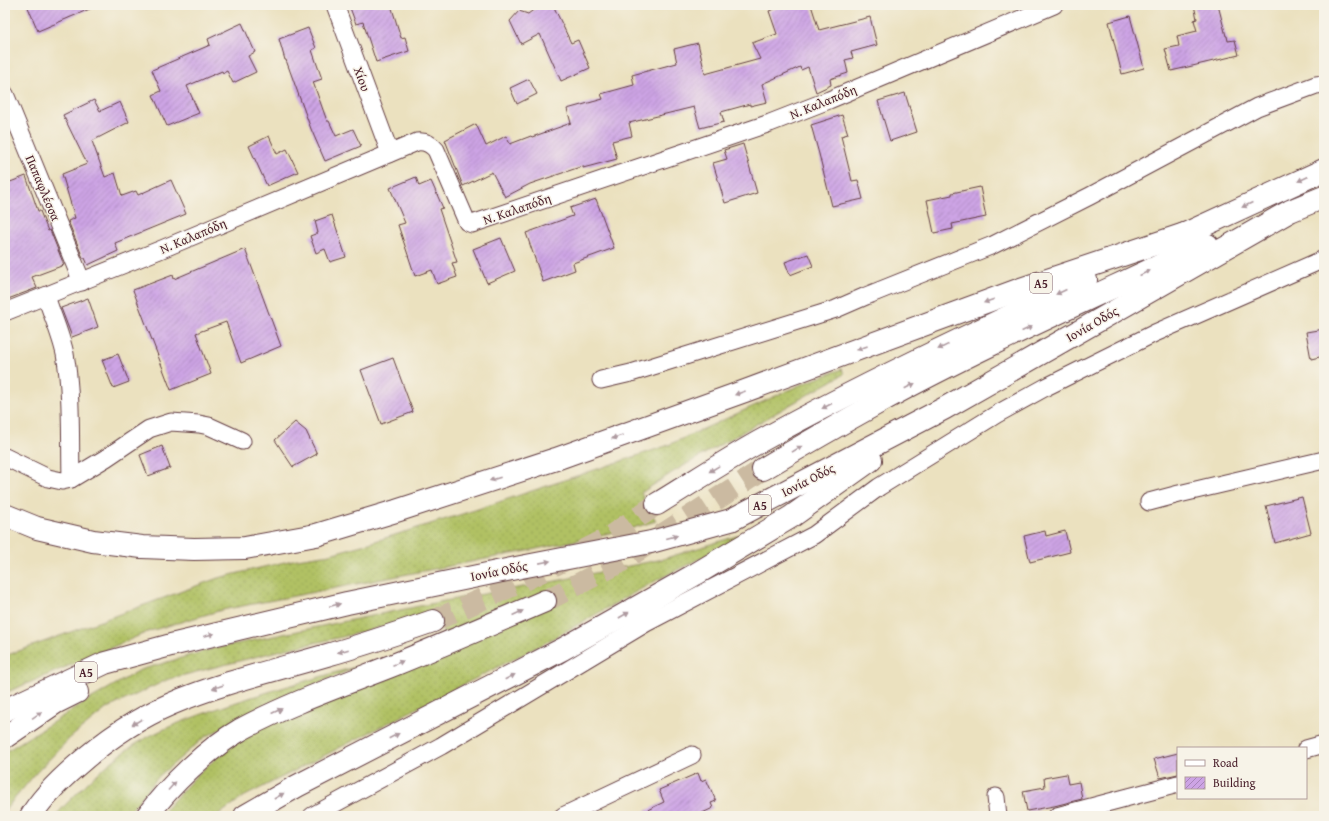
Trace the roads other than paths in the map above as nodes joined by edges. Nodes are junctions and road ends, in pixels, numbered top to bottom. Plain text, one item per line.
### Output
1 (335, 5) edge
2 (1054, 5) edge
3 (1324, 84) edge
4 (5, 94) edge
5 (390, 153) junction
6 (1324, 170) edge
7 (1324, 197) edge
8 (1290, 211) junction
9 (1185, 234) junction
10 (1324, 259) edge
11 (82, 282) junction
12 (46, 296) junction
13 (5, 312) edge
14 (601, 380) dead end
15 (945, 408) junction
16 (242, 440) dead end
17 (5, 457) edge
18 (1324, 460) edge
19 (763, 469) tunnel mouth
20 (71, 480) junction
21 (1149, 502) dead end
22 (657, 504) tunnel mouth
23 (5, 515) edge
24 (545, 601) tunnel mouth
25 (433, 621) tunnel mouth
26 (171, 645) junction
27 (5, 710) edge
28 (5, 737) edge
29 (1324, 744) edge
30 (1307, 749) edge
31 (692, 755) dead end
32 (1177, 784) edge
33 (996, 798) dead end
34 (31, 816) edge
35 (147, 816) edge
36 (245, 816) edge
37 (312, 816) edge
38 (564, 816) edge
39 (998, 816) edge
40 (1057, 816) edge

1 - 5 street, Χίου
2 - 5 street, Ν. Καλαπόδη
3 - 14 street
4 - 11 street, Παπαφλέσσα
5 - 11 street, Ν. Καλαπόδη
6 -> 9 highway, Α5
7 - 8 highway, Ιονία Οδός / Α5
8 - 15 highway, Ιονία Οδός / Α5
19 -> 8 highway
9 -> 22 highway
9 -> 23 highway, Α5
10 - 37 street
11 - 12 street, Ν. Καλαπόδη
12 - 13 street, Ν. Καλαπόδη
12 - 20 street
26 -> 15 highway, Ιονία Οδός / Α5
36 -> 15 highway
16 - 20 street
17 - 20 street
18 - 21 street
35 -> 24 highway
25 -> 34 highway
26 - 27 highway, Α5
28 -> 26 highway
29 - 30 street
31 - 38 street
32 - 40 street
33 - 39 street

